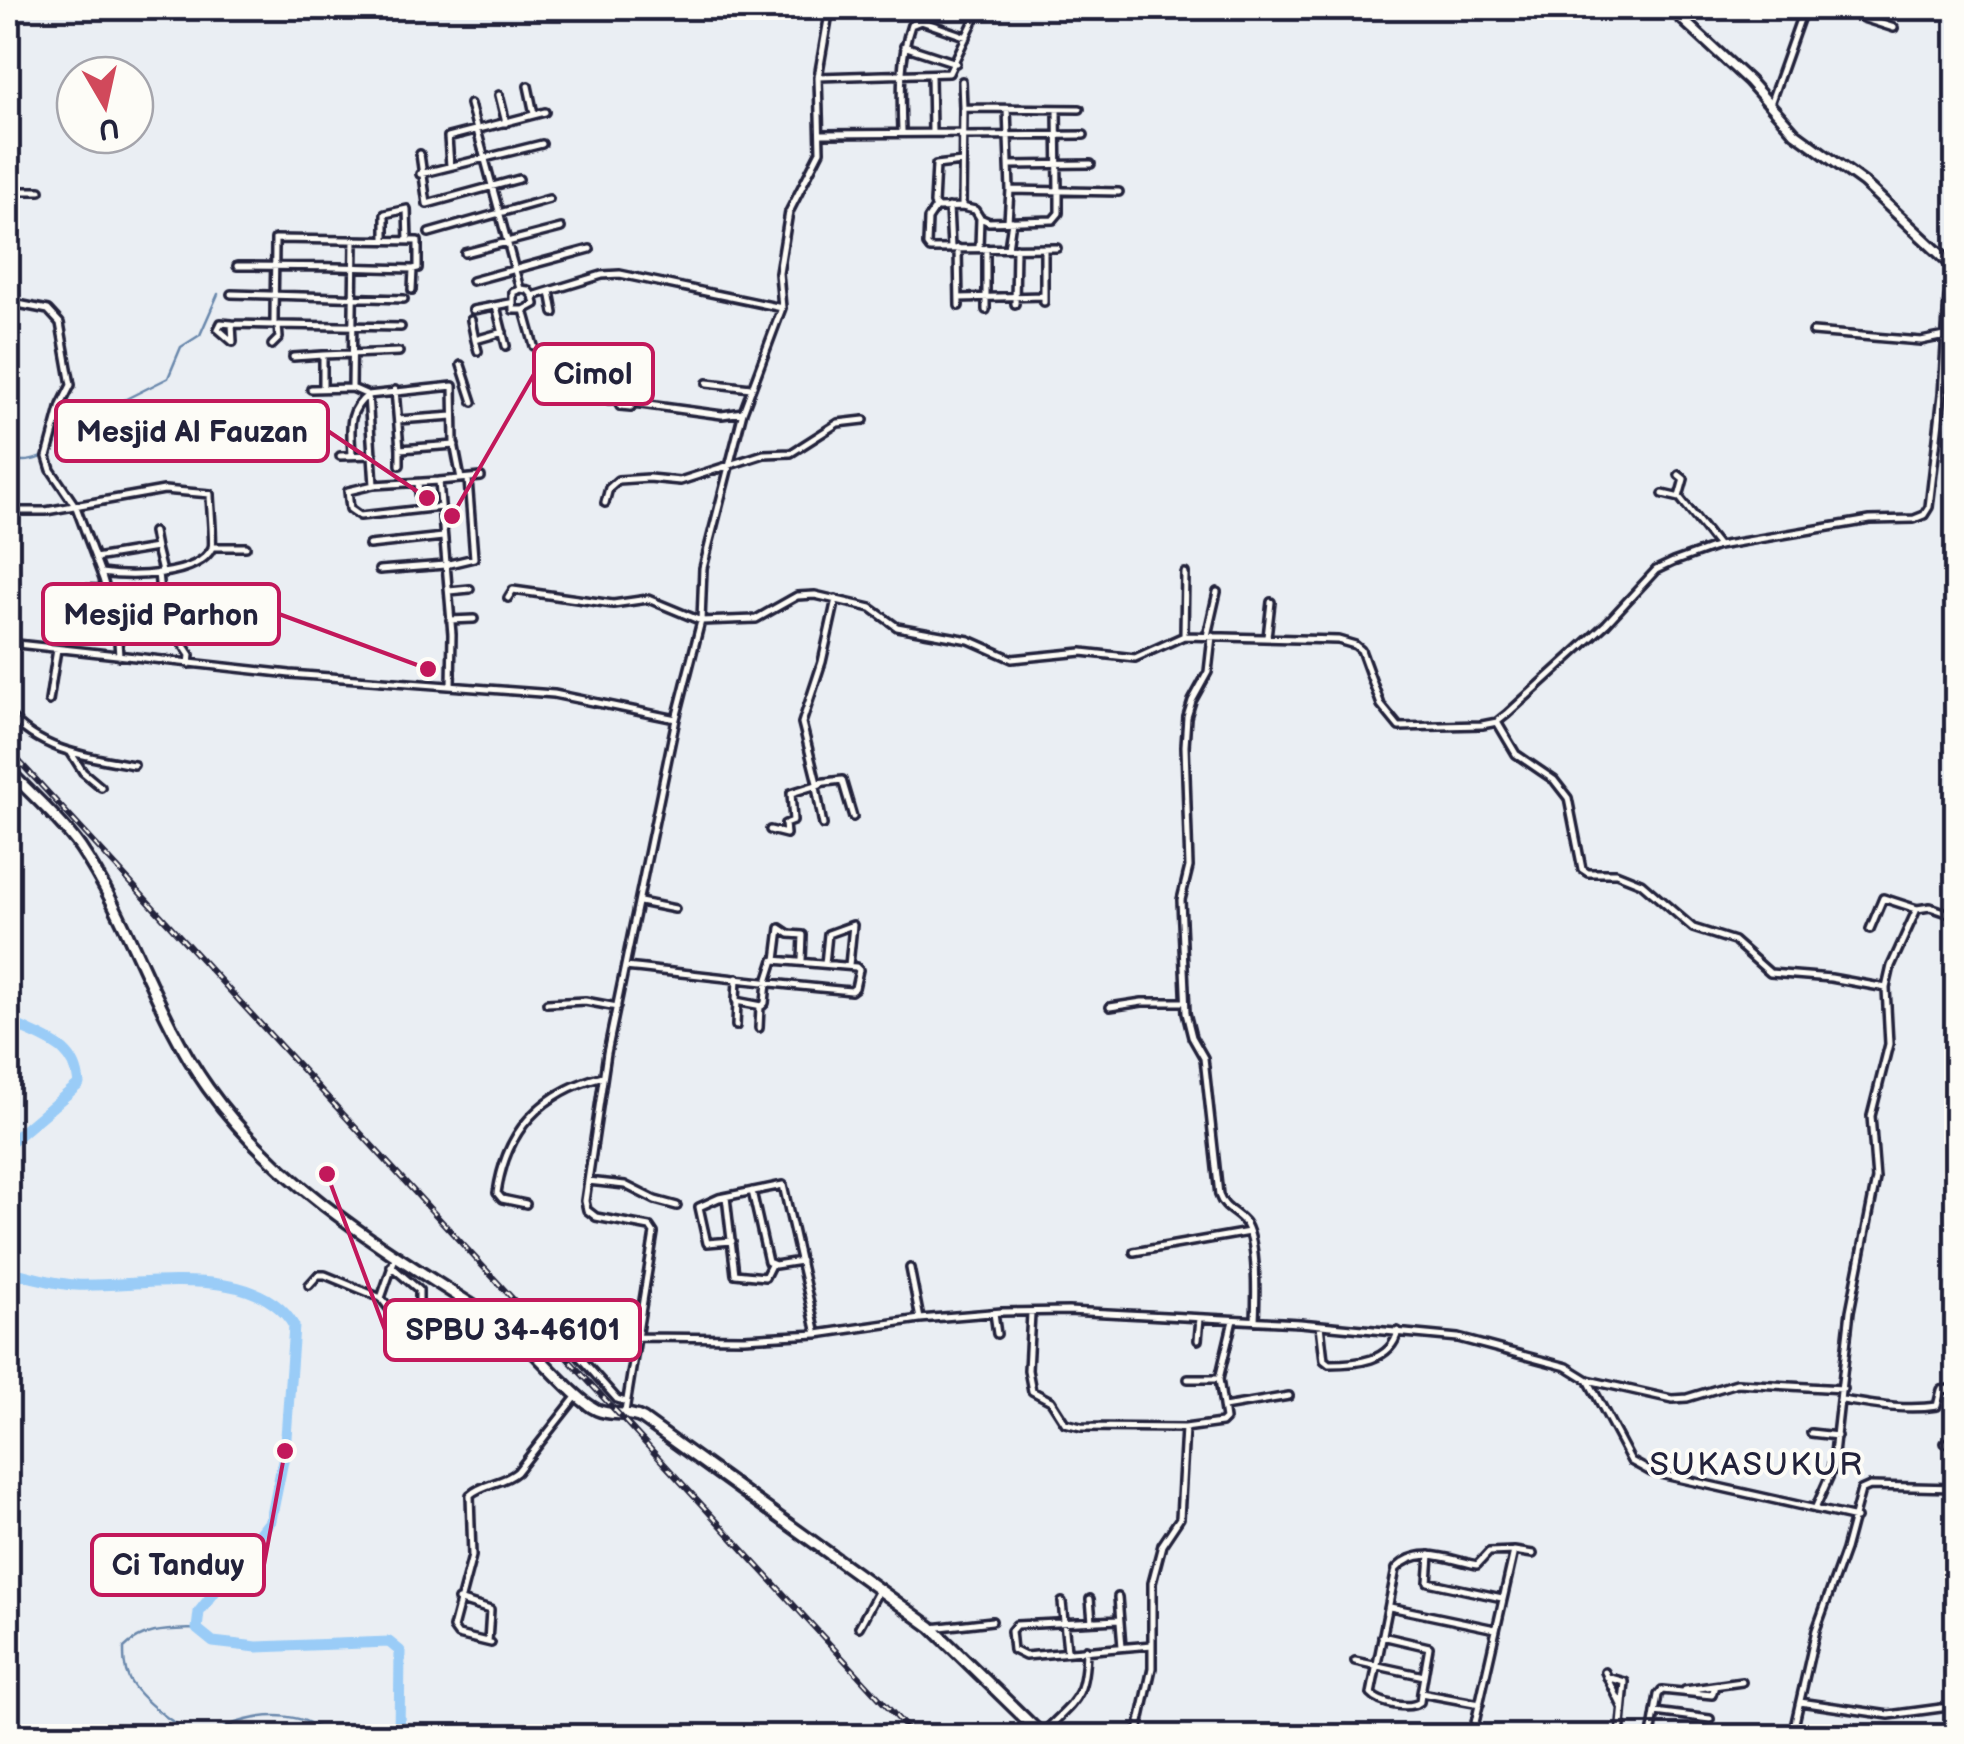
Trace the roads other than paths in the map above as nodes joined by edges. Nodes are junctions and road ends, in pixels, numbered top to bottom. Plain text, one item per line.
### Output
1 (830, 8) edge
2 (1670, 8) edge
3 (1804, 8) edge
4 (1856, 8) edge
5 (977, 14) dead end
6 (1894, 28) dead end
7 (966, 37) junction
8 (904, 46) junction
9 (956, 62) junction
10 (932, 74) junction
11 (901, 75) junction
12 (818, 77) junction
13 (962, 81) dead end
14 (528, 86) dead end
15 (499, 95) dead end
16 (470, 104) dead end
17 (1770, 106) junction
18 (963, 108) junction
19 (1007, 109) junction
20 (1057, 109) junction
21 (1080, 109) dead end
22 (544, 112) dead end
23 (534, 114) junction
24 (506, 123) junction
25 (478, 130) junction
26 (902, 131) junction
27 (932, 132) junction
28 (822, 134) junction
29 (961, 134) junction
30 (1084, 135) dead end
31 (1008, 136) junction
32 (1057, 136) junction
33 (542, 144) dead end
34 (420, 154) dead end
35 (484, 158) junction
36 (962, 162) junction
37 (1009, 164) junction
38 (1058, 164) junction
39 (1091, 164) dead end
40 (450, 166) junction
41 (420, 174) junction
42 (518, 178) dead end
43 (492, 186) junction
44 (1010, 190) junction
45 (8, 191) edge
46 (40, 191) dead end
47 (1059, 191) junction
48 (1118, 192) dead end
49 (550, 199) dead end
50 (962, 206) junction
51 (950, 207) junction
52 (936, 208) junction
53 (499, 213) junction
54 (980, 218) junction
55 (1010, 220) junction
56 (561, 228) dead end
57 (428, 233) dead end
58 (354, 240) junction
59 (385, 240) junction
60 (408, 241) junction
61 (508, 242) junction
62 (954, 248) junction
63 (983, 248) junction
64 (1008, 248) junction
65 (1016, 248) junction
66 (1044, 248) junction
67 (1056, 248) dead end
68 (590, 249) dead end
69 (466, 253) dead end
70 (237, 266) dead end
71 (275, 266) junction
72 (354, 267) junction
73 (413, 268) junction
74 (1956, 269) edge
75 (514, 270) junction
76 (472, 281) dead end
77 (412, 290) dead end
78 (520, 290) junction
79 (550, 291) junction
80 (230, 294) dead end
81 (274, 296) junction
82 (534, 296) junction
83 (353, 297) junction
84 (959, 298) junction
85 (987, 298) junction
86 (404, 299) dead end
87 (1015, 300) junction
88 (8, 302) edge
89 (510, 303) junction
90 (496, 306) junction
91 (959, 306) dead end
92 (782, 308) junction
93 (473, 310) dead end
94 (524, 310) junction
95 (986, 310) dead end
96 (554, 313) dead end
97 (471, 320) dead end
98 (232, 324) dead end
99 (276, 325) junction
100 (402, 327) dead end
101 (352, 328) junction
102 (503, 332) junction
103 (1813, 332) dead end
104 (1945, 336) junction
105 (475, 340) junction
106 (272, 345) dead end
107 (506, 346) dead end
108 (534, 346) dead end
109 (399, 352) dead end
110 (478, 352) dead end
111 (352, 354) junction
112 (323, 355) junction
113 (293, 358) dead end
114 (462, 366) dead end
115 (707, 383) dead end
116 (467, 384) junction
117 (452, 386) junction
118 (323, 388) junction
119 (352, 388) junction
120 (751, 388) junction
121 (312, 389) dead end
122 (395, 390) junction
123 (368, 395) junction
124 (609, 400) dead end
125 (472, 402) dead end
126 (743, 412) junction
127 (453, 416) junction
128 (398, 420) junction
129 (864, 420) dead end
130 (455, 445) junction
131 (400, 449) junction
132 (372, 454) junction
133 (340, 456) dead end
134 (352, 456) junction
135 (400, 464) dead end
136 (730, 466) junction
137 (1679, 475) dead end
138 (481, 478) dead end
139 (464, 479) junction
140 (418, 482) junction
141 (439, 482) junction
142 (374, 485) junction
143 (1663, 494) dead end
144 (1679, 497) junction
145 (606, 503) dead end
146 (76, 506) junction
147 (441, 507) junction
148 (421, 509) junction
149 (8, 511) edge
150 (153, 532) dead end
151 (443, 537) junction
152 (369, 546) dead end
153 (1718, 546) junction
154 (212, 547) junction
155 (156, 548) junction
156 (246, 548) dead end
157 (95, 558) junction
158 (445, 565) junction
159 (379, 570) dead end
160 (160, 573) junction
161 (1185, 573) dead end
162 (101, 574) junction
163 (61, 588) dead end
164 (106, 589) junction
165 (470, 589) dead end
166 (448, 591) junction
167 (1217, 592) dead end
168 (509, 595) dead end
169 (836, 600) junction
170 (1271, 602) dead end
171 (111, 604) junction
172 (474, 619) dead end
173 (450, 620) junction
174 (701, 621) junction
175 (185, 622) dead end
176 (1184, 636) junction
177 (1210, 636) junction
178 (1266, 637) junction
179 (8, 643) edge
180 (56, 649) junction
181 (119, 656) junction
182 (190, 664) junction
183 (450, 685) junction
184 (49, 700) dead end
185 (8, 713) edge
186 (676, 720) junction
187 (1497, 722) junction
188 (71, 753) junction
189 (134, 765) dead end
190 (8, 770) edge
191 (818, 786) junction
192 (101, 788) dead end
193 (853, 817) dead end
194 (823, 826) dead end
195 (770, 830) dead end
196 (640, 902) junction
197 (675, 909) dead end
198 (1916, 909) junction
199 (1956, 916) edge
200 (1870, 929) dead end
201 (776, 960) junction
202 (802, 962) junction
203 (825, 964) junction
204 (848, 966) junction
205 (626, 967) junction
206 (737, 978) junction
207 (766, 982) junction
208 (1886, 988) junction
209 (737, 1002) junction
210 (1185, 1002) junction
211 (547, 1004) dead end
212 (617, 1006) junction
213 (760, 1006) junction
214 (1110, 1007) dead end
215 (736, 1026) dead end
216 (759, 1028) dead end
217 (604, 1076) junction
218 (588, 1181) junction
219 (752, 1191) junction
220 (726, 1197) junction
221 (526, 1204) dead end
222 (677, 1206) dead end
223 (1249, 1232) junction
224 (732, 1241) junction
225 (1134, 1252) dead end
226 (396, 1255) junction
227 (801, 1261) junction
228 (771, 1264) junction
229 (392, 1266) junction
230 (910, 1268) dead end
231 (309, 1285) dead end
232 (382, 1298) junction
233 (1032, 1312) junction
234 (994, 1313) junction
235 (1200, 1318) junction
236 (920, 1319) junction
237 (1233, 1320) junction
238 (1255, 1321) junction
239 (1320, 1325) junction
240 (419, 1326) dead end
241 (1398, 1331) junction
242 (817, 1334) junction
243 (997, 1334) dead end
244 (638, 1338) junction
245 (1198, 1340) dead end
246 (568, 1344) dead end
247 (413, 1356) dead end
248 (1188, 1379) dead end
249 (1219, 1380) junction
250 (1588, 1380) junction
251 (1949, 1389) dead end
252 (1843, 1390) junction
253 (578, 1394) junction
254 (1289, 1396) dead end
255 (1842, 1400) junction
256 (626, 1407) junction
257 (1224, 1407) junction
258 (1185, 1428) junction
259 (1811, 1433) dead end
260 (1837, 1436) junction
261 (1956, 1442) edge
262 (1945, 1443) dead end
263 (1956, 1488) edge
264 (1816, 1509) junction
265 (1856, 1518) junction
266 (1514, 1551) junction
267 (1533, 1554) dead end
268 (1430, 1555) junction
269 (880, 1589) junction
270 (1118, 1597) dead end
271 (1502, 1598) junction
272 (1090, 1599) dead end
273 (458, 1600) junction
274 (1062, 1602) dead end
275 (1389, 1607) junction
276 (1119, 1620) junction
277 (1092, 1621) junction
278 (992, 1622) dead end
279 (1063, 1622) junction
280 (858, 1626) dead end
281 (932, 1628) junction
282 (1495, 1629) junction
283 (1382, 1636) junction
284 (1153, 1644) junction
285 (1122, 1647) junction
286 (1086, 1649) junction
287 (1067, 1650) junction
288 (1355, 1661) dead end
289 (1376, 1666) junction
290 (1424, 1676) junction
291 (1742, 1682) dead end
292 (1421, 1693) junction
293 (1800, 1702) junction
294 (1480, 1704) junction
295 (1956, 1706) edge
296 (1623, 1710) junction
297 (1655, 1712) junction
298 (1710, 1719) dead end
299 (1042, 1736) edge
300 (1137, 1736) edge
301 (1472, 1736) edge
302 (1620, 1736) edge
303 (1651, 1736) edge
304 (1792, 1736) edge

1 - 12 street
2 - 17 street
3 - 17 street
4 - 6 street
5 - 7 street
7 - 8 street
7 - 9 street
8 - 9 street
8 - 11 street
9 - 10 street
10 - 11 street
10 - 27 street
11 - 12 street
11 - 26 street
12 - 28 street
13 - 18 street
14 - 23 street
15 - 24 street
16 - 25 street
17 - 74 street
18 - 19 street
18 - 29 street
19 - 20 street
19 - 31 street
20 - 21 street
20 - 32 street
22 - 23 street
23 - 24 street
24 - 25 street
25 - 35 street
25 - 40 street
26 - 27 street
26 - 28 street
27 - 29 street
28 - 92 street
29 - 31 street
29 - 36 street
30 - 32 street
31 - 32 street
31 - 37 street
32 - 38 street
33 - 35 street
34 - 41 street
35 - 40 street
35 - 43 street
36 - 50 street
36 - 52 street
37 - 38 street
37 - 44 street
38 - 39 street
38 - 47 street
40 - 41 street
41 - 43 street
42 - 43 street
43 - 53 street
44 - 47 street
44 - 55 street
45 - 46 street
47 - 48 street
47 - 55 street
49 - 53 street
50 - 51 street
50 - 54 street
51 - 52 street
51 - 62 street
52 - 62 street
53 - 57 street
53 - 61 street
54 - 55 street
54 - 63 street
55 - 64 street
56 - 61 street
58 - 59 street
58 - 71 street
58 - 72 street
59 - 60 street
59 - 60 street
60 - 73 street
61 - 69 street
61 - 75 street
62 - 63 street
62 - 84 street
63 - 64 street
63 - 85 street
64 - 65 street
65 - 66 street
65 - 87 street
66 - 67 street
66 - 87 street
68 - 75 street
70 - 71 street
71 - 72 street
71 - 81 street
72 - 73 street
72 - 83 street
73 - 77 street
74 - 104 street
75 - 76 street
75 - 78 street
78 - 82 street
78 - 89 street
79 - 82 street
79 - 92 street
79 - 96 street
80 - 81 street
81 - 83 street
81 - 99 street
82 - 94 street
83 - 86 street
83 - 101 street
84 - 85 street
84 - 91 street
85 - 87 street
85 - 95 street
88 - 146 street
89 - 90 street
89 - 94 street
90 - 93 street
90 - 102 street
92 - 120 street
94 - 108 street
97 - 105 street
98 - 99 street
99 - 101 street
99 - 106 street
100 - 101 street
101 - 111 street
102 - 105 street
102 - 107 street
103 - 104 street
104 - 153 street
105 - 110 street
109 - 111 street
111 - 112 street
111 - 119 street
112 - 113 street
112 - 118 street
114 - 116 street
115 - 120 street
116 - 117 street
116 - 125 street
117 - 122 street
117 - 127 street
118 - 119 street
118 - 121 street
119 - 123 street
120 - 126 street
122 - 123 street
122 - 128 street
123 - 132 street
123 - 134 street
124 - 126 street
126 - 136 street
127 - 128 street
127 - 130 street
128 - 131 street
129 - 136 street
130 - 131 street
130 - 139 street
131 - 135 street
132 - 134 street
132 - 142 street
133 - 134 street
136 - 145 street
136 - 174 street
137 - 144 street
138 - 139 street
139 - 141 street
139 - 158 street
140 - 141 street
140 - 142 street
140 - 148 street
141 - 147 street
142 - 148 street
143 - 144 street
144 - 153 street
146 - 149 street
146 - 154 street
146 - 157 street
147 - 148 street
147 - 151 street
150 - 155 street
151 - 152 street
151 - 158 street
153 - 187 street
154 - 156 street
154 - 160 street
155 - 157 street
155 - 160 street
157 - 162 street
158 - 159 street
158 - 166 street
160 - 162 street
160 - 171 street
161 - 176 street
162 - 164 street
163 - 164 street
164 - 171 street
165 - 166 street
166 - 173 street
167 - 177 street
168 - 174 street
169 - 174 street
169 - 176 street
169 - 191 street
170 - 178 street
171 - 181 street
172 - 173 street
173 - 183 street
174 - 186 street
175 - 182 street
176 - 177 street
177 - 178 street
177 - 210 street
178 - 187 street
179 - 180 street
180 - 181 street
180 - 184 street
181 - 182 street
182 - 183 street
183 - 186 street
185 - 188 street
186 - 196 street
187 - 208 street
188 - 189 street
188 - 192 street
190 - 226 highway
191 - 193 street
191 - 194 street
191 - 195 street
196 - 197 street
196 - 205 street
198 - 199 street
198 - 200 street
198 - 208 street
201 - 202 street
201 - 202 street
201 - 207 street
202 - 203 street
203 - 204 street
203 - 204 street
204 - 207 street
205 - 206 street
205 - 212 street
206 - 207 street
206 - 209 street
207 - 213 street
208 - 252 street
209 - 213 street
209 - 215 street
210 - 214 street
210 - 223 street
211 - 212 street
212 - 217 street
213 - 216 street
217 - 218 street
217 - 221 street
218 - 222 street
218 - 244 street
219 - 220 street
219 - 227 street
219 - 228 street
220 - 224 street
220 - 224 street
223 - 225 street
223 - 238 street
224 - 228 street
226 - 229 street
226 - 253 highway
227 - 228 street
227 - 242 street
229 - 232 street
229 - 240 street
230 - 236 street
231 - 232 street
232 - 247 street
233 - 234 street
233 - 235 street
233 - 258 street
234 - 236 street
234 - 243 street
235 - 237 street
235 - 245 street
236 - 242 street
237 - 238 street
237 - 249 street
238 - 239 street
239 - 241 street
239 - 241 street
241 - 250 street
242 - 244 street
244 - 256 street
246 - 256 street
248 - 249 street
249 - 257 street
250 - 252 street
250 - 264 street
251 - 255 street
252 - 255 street
253 - 256 highway
253 - 273 street
254 - 257 street
255 - 260 street
256 - 269 highway
257 - 258 street
258 - 284 street
259 - 260 street
260 - 264 street
261 - 262 street
263 - 265 street
264 - 265 street
265 - 293 street
266 - 267 street
266 - 268 street
266 - 271 street
268 - 271 street
268 - 275 street
269 - 280 street
269 - 281 highway
270 - 276 street
271 - 282 street
272 - 277 street
273 - 273 street
274 - 279 street
275 - 282 street
275 - 283 street
276 - 277 street
276 - 285 street
277 - 279 street
278 - 281 street
279 - 287 street
279 - 287 street
281 - 299 highway
282 - 294 street
283 - 289 street
283 - 290 street
284 - 285 street
284 - 300 street
285 - 286 street
286 - 287 street
286 - 299 street
288 - 289 street
289 - 290 street
289 - 292 street
290 - 292 street
291 - 297 street
292 - 294 street
293 - 295 street
293 - 304 street
294 - 301 street
296 - 296 street
296 - 302 street
297 - 298 street
297 - 303 street

